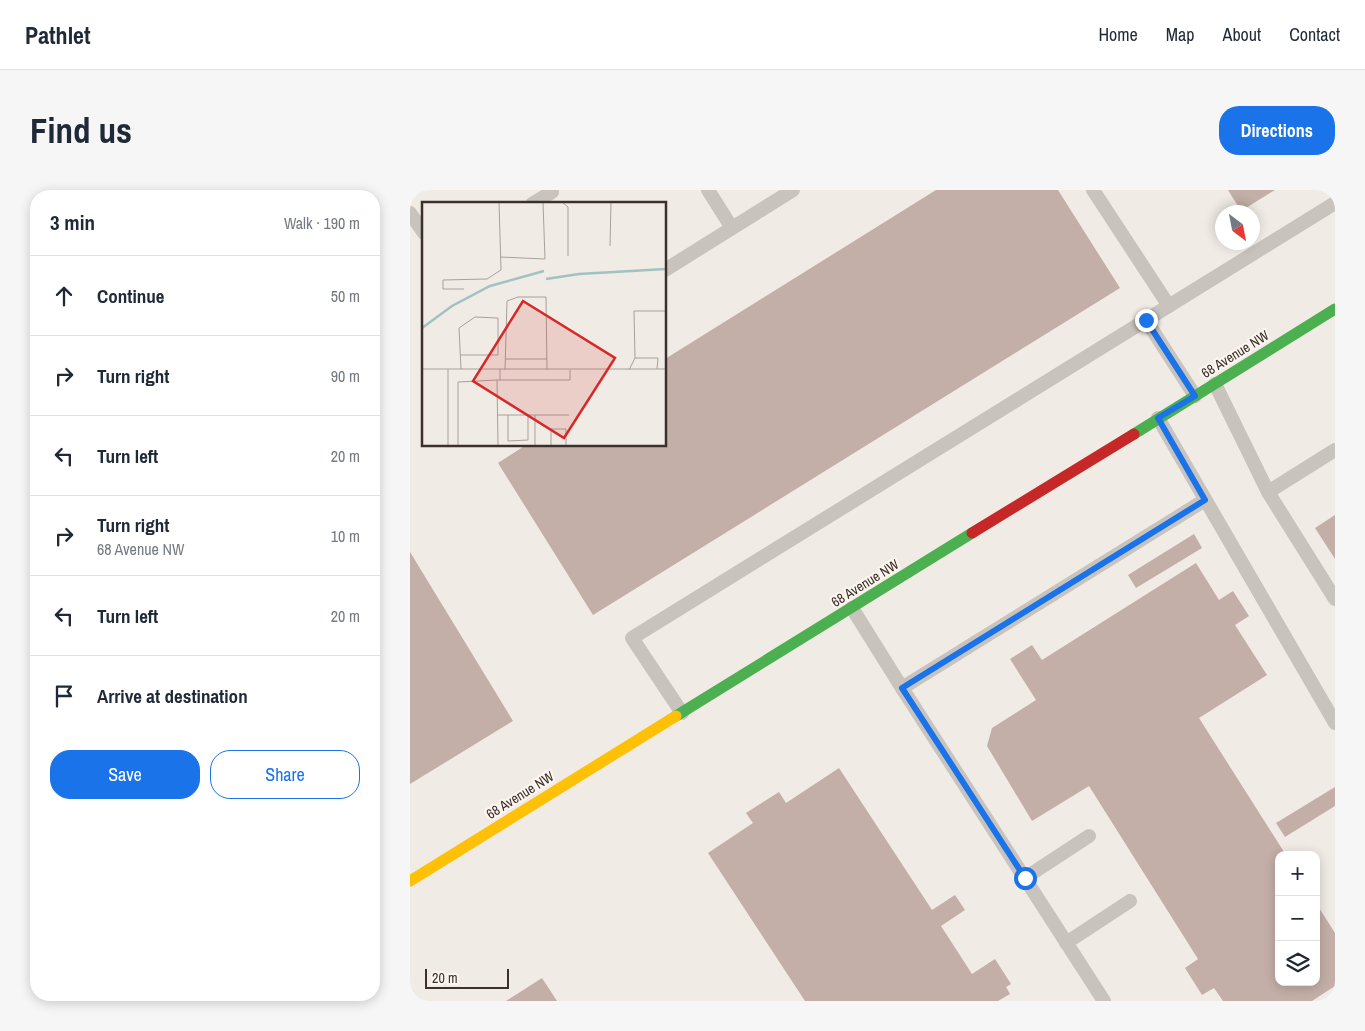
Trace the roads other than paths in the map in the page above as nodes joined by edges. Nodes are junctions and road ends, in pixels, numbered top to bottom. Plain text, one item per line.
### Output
1 (551, 190) edge
2 (708, 190) edge
3 (1093, 190) edge
4 (784, 192) edge
5 (535, 202) edge
6 (1335, 203) edge
7 (410, 213) edge
8 (732, 228) junction
9 (422, 230) edge
10 (666, 269) edge
11 (1169, 306) junction
12 (1335, 309) edge
13 (1146, 320) junction
14 (1215, 384) junction
15 (1195, 396) junction
16 (1158, 418) junction
17 (1335, 450) edge
18 (1268, 492) junction
19 (1205, 500) junction
20 (1335, 598) edge
21 (852, 608) junction
22 (902, 688) junction
23 (682, 713) junction
24 (1335, 723) edge
25 (1089, 836) dead end
26 (1025, 878) junction
27 (410, 881) edge
28 (1130, 901) dead end
29 (1066, 942) junction
30 (1104, 1001) edge

1 - 5 lane
2 - 8 lane
3 - 11 lane
4 - 8 lane
6 - 11 lane
7 - 9 lane
8 - 10 lane
11 - 13 lane
12 - 14 street, 68 Avenue NW
13 - 15 lane
13 - 23 lane
14 - 15 street, 68 Avenue NW
14 - 18 lane
15 - 16 street, 68 Avenue NW
16 - 19 lane
16 - 21 street, 68 Avenue NW
17 - 18 lane
18 - 20 lane
19 - 22 lane
19 - 24 lane
21 - 22 lane
21 - 23 street, 68 Avenue NW
22 - 26 lane
23 - 27 street, 68 Avenue NW
25 - 26 lane
26 - 29 lane
28 - 29 lane
29 - 30 lane

